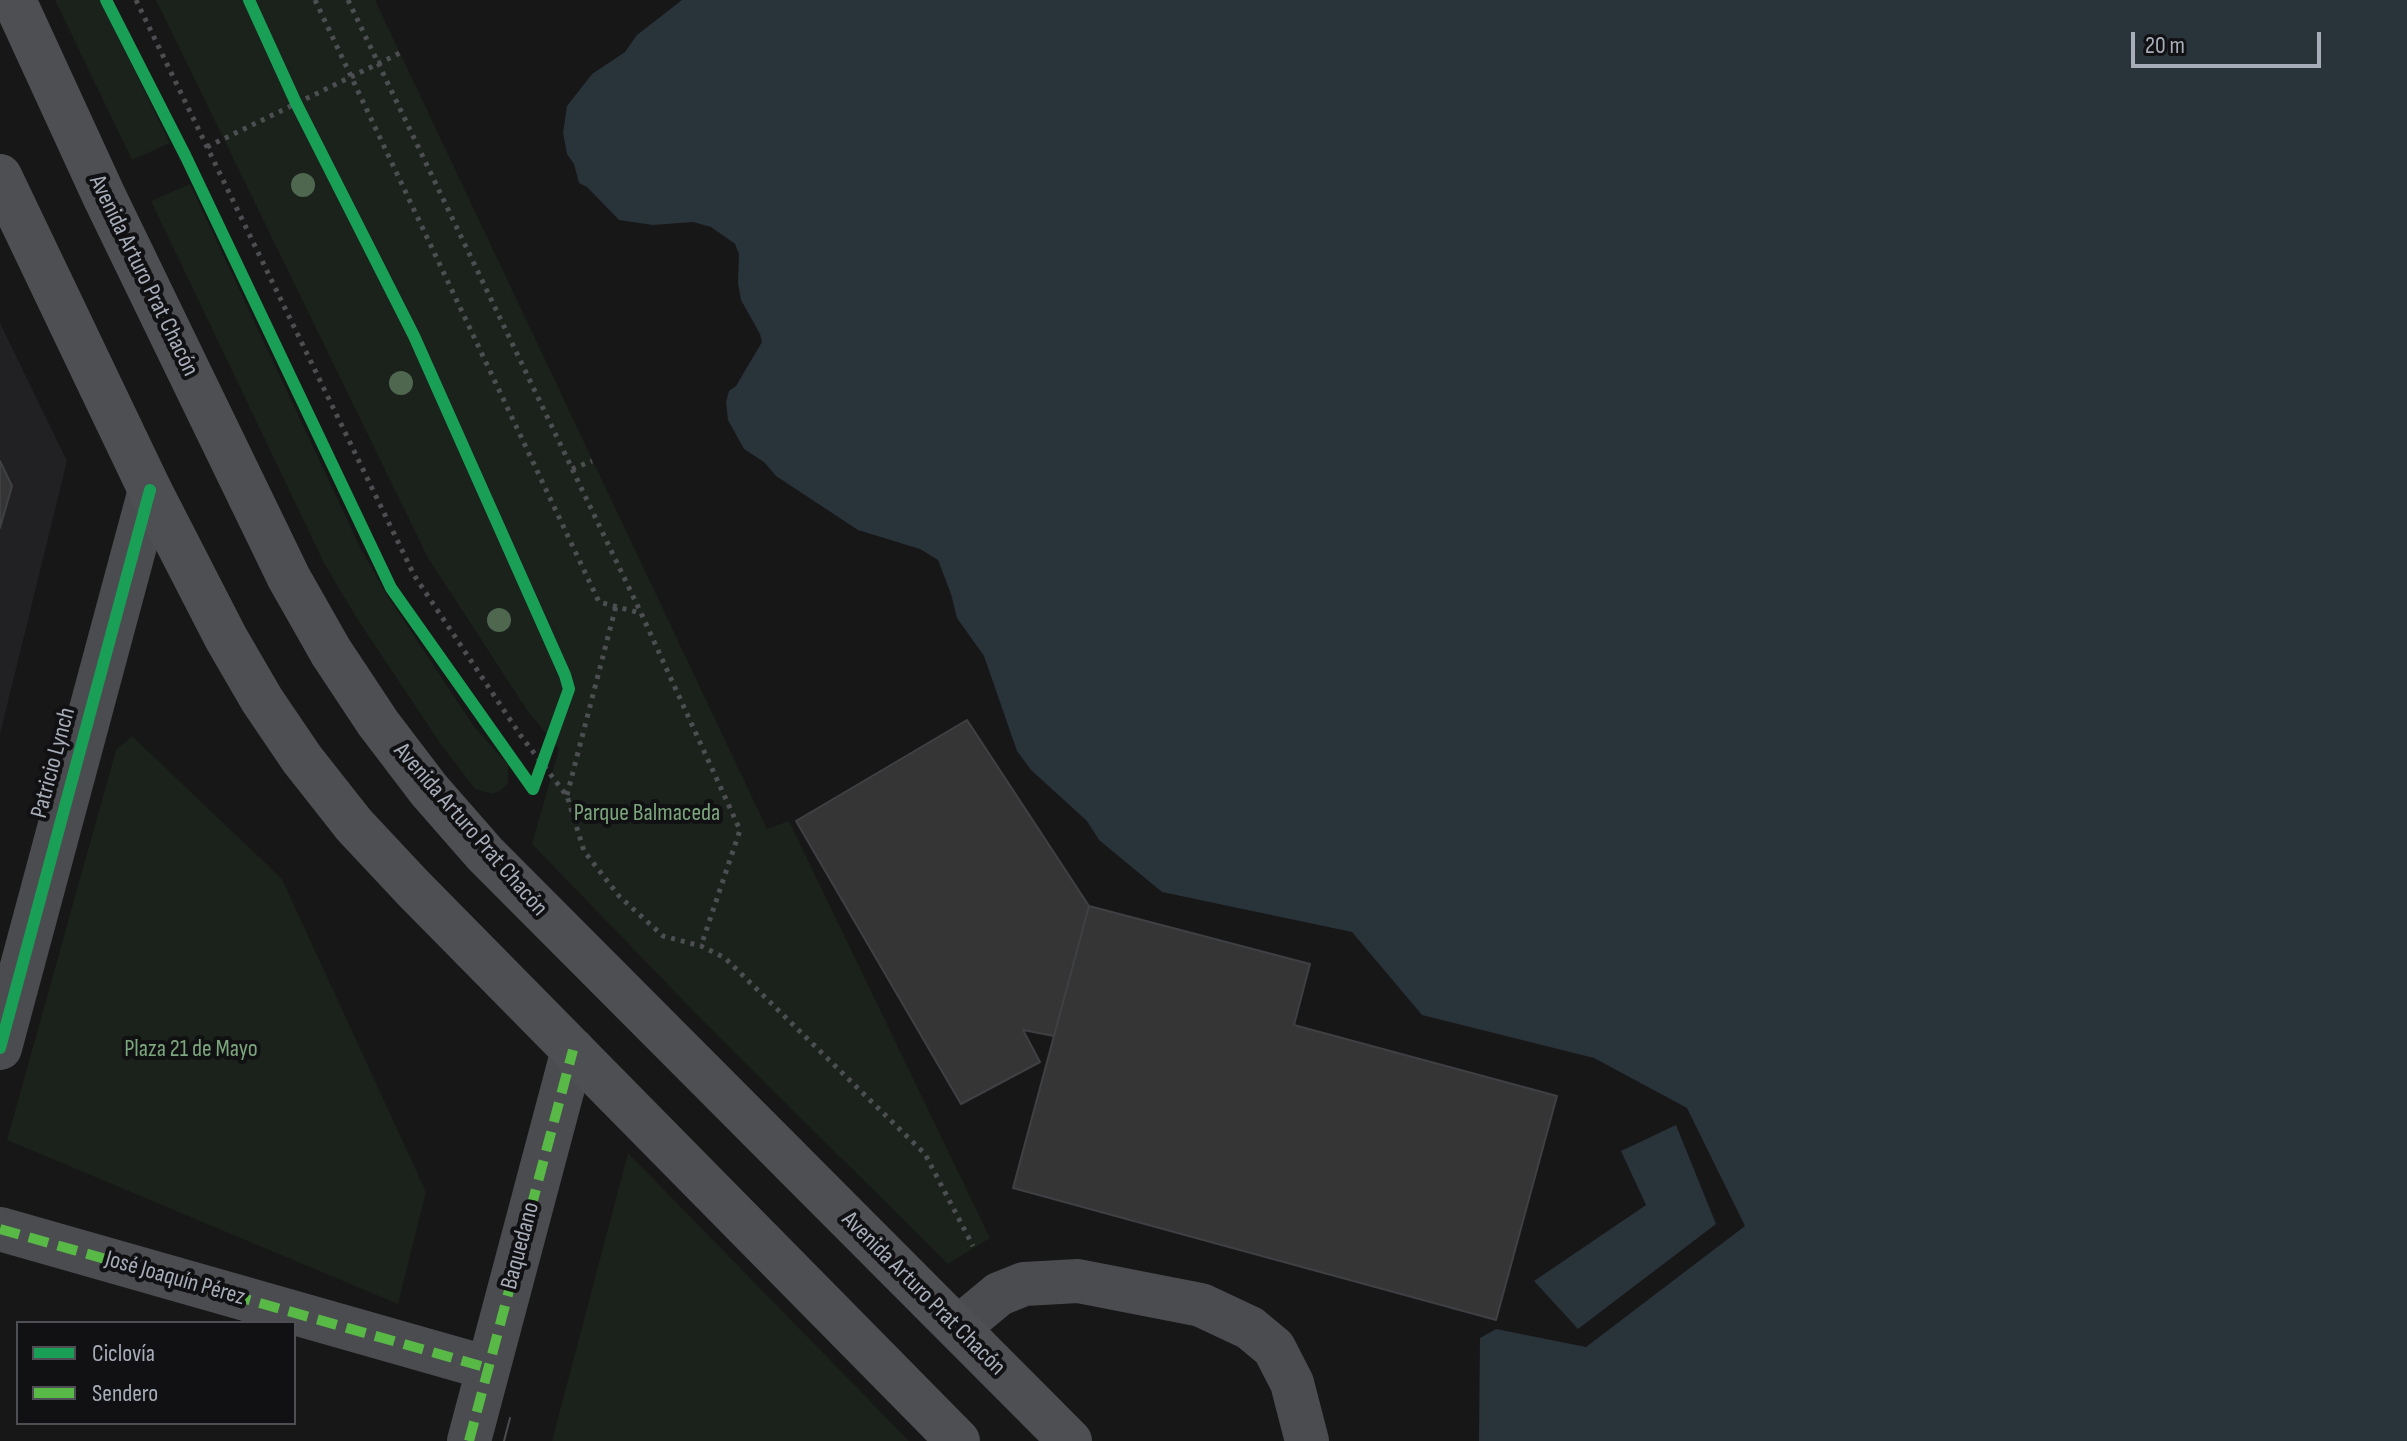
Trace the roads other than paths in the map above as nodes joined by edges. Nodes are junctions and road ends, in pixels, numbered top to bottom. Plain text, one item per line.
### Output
1 (14, 0) edge
2 (0, 176) edge
3 (150, 490) junction
4 (0, 1048) edge
5 (573, 1050) junction
6 (0, 1229) edge
7 (958, 1328) junction
8 (488, 1368) junction
9 (469, 1441) edge
10 (958, 1441) edge
11 (1070, 1441) edge
12 (1307, 1441) edge

1 - 7 main road, Avenida Arturo Prat Chacón
2 - 3 main road
3 - 4 street, Patricio Lynch
3 - 5 main road
5 - 8 street, Baquedano
5 - 10 main road
6 - 8 street, José Joaquín Pérez
7 - 11 main road, Avenida Arturo Prat Chacón
7 - 12 street
8 - 9 street, Baquedano

